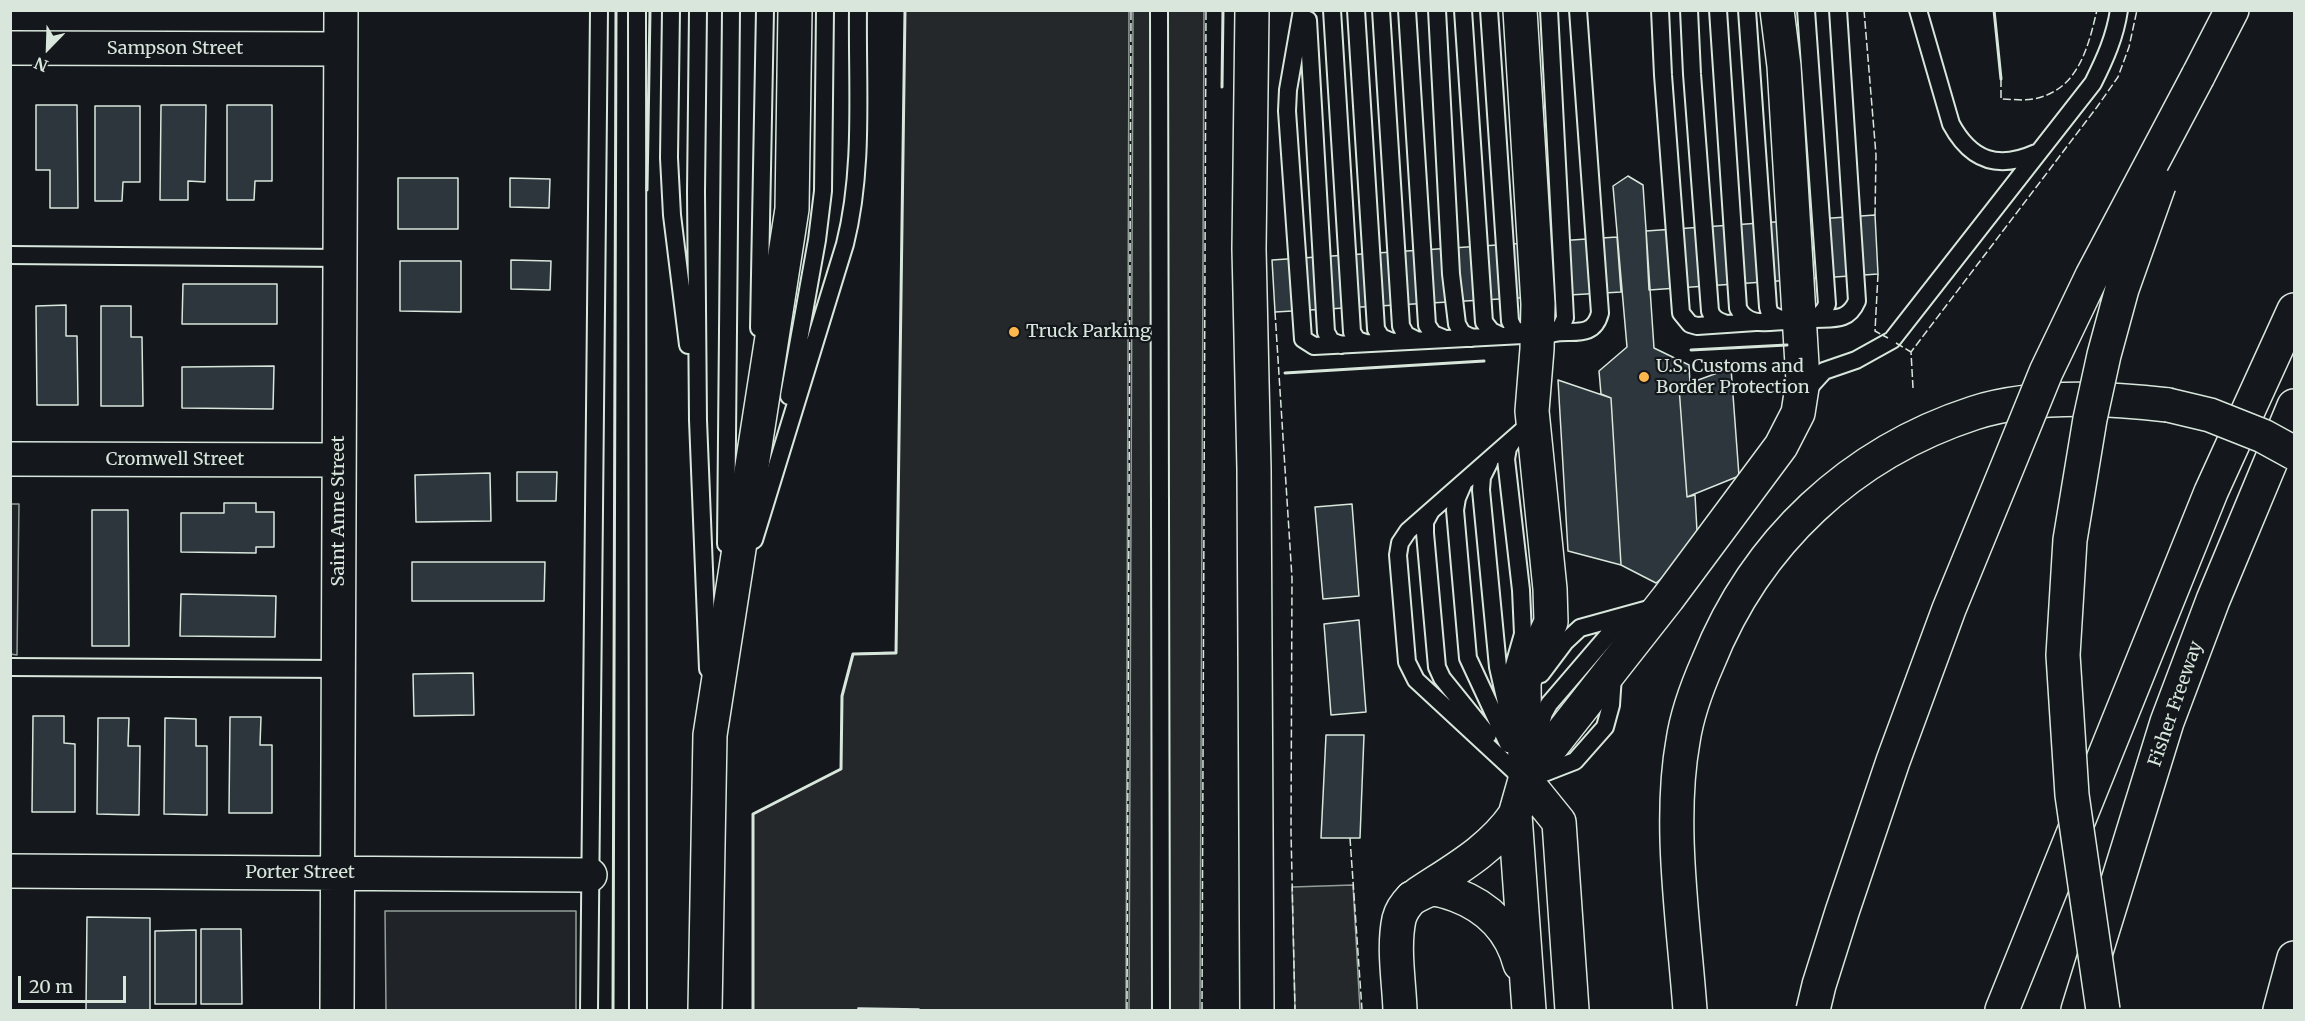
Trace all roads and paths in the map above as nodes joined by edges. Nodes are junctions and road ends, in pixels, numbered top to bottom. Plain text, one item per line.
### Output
1 (340, 10) edge
2 (599, 10) edge
3 (637, 10) edge
4 (671, 10) edge
5 (698, 10) edge
6 (730, 10) edge
7 (765, 10) edge
8 (795, 10) edge
9 (825, 10) edge
10 (858, 10) edge
11 (1159, 10) edge
12 (1252, 10) edge
13 (1302, 10) edge
14 (1308, 10) edge
15 (1332, 10) edge
16 (1356, 10) edge
17 (1381, 10) edge
18 (1407, 10) edge
19 (1437, 10) edge
20 (1463, 10) edge
21 (1489, 10) edge
22 (1520, 10) edge
23 (1549, 10) edge
24 (1578, 10) edge
25 (1660, 10) edge
26 (1689, 10) edge
27 (1718, 10) edge
28 (1748, 10) edge
29 (1777, 10) edge
30 (1806, 10) edge
31 (1838, 10) edge
32 (1918, 10) edge
33 (2119, 10) edge
34 (2232, 10) edge
35 (10, 48) edge
36 (340, 49) junction
37 (2198, 76) junction
38 (2039, 151) junction
39 (10, 255) edge
40 (340, 258) junction
41 (2295, 310) edge
42 (1756, 322) junction
43 (1726, 324) junction
44 (1799, 325) junction
45 (1501, 336) junction
46 (1472, 338) junction
47 (1445, 339) junction
48 (1538, 339) junction
49 (1416, 340) junction
50 (1392, 342) junction
51 (1366, 344) junction
52 (1341, 345) junction
53 (1802, 396) junction
54 (2295, 406) edge
55 (1532, 411) junction
56 (698, 420) junction
57 (757, 436) junction
58 (1514, 438) junction
59 (2295, 453) edge
60 (10, 459) edge
61 (339, 460) junction
62 (1490, 460) junction
63 (776, 468) junction
64 (1465, 479) junction
65 (1432, 510) junction
66 (1668, 598) junction
67 (1636, 614) junction
68 (726, 635) junction
69 (10, 667) edge
70 (338, 669) junction
71 (710, 735) junction
72 (1525, 780) junction
73 (1515, 815) junction
74 (10, 871) edge
75 (338, 873) junction
76 (590, 875) junction
77 (1412, 898) junction
78 (2295, 958) edge
79 (1257, 978) junction
80 (338, 1011) edge
81 (589, 1011) edge
82 (638, 1011) edge
83 (705, 1011) edge
84 (1161, 1011) edge
85 (1257, 1011) edge
86 (1267, 1011) edge
87 (1400, 1011) edge
88 (1529, 1011) edge
89 (1572, 1011) edge
90 (1689, 1011) edge
91 (1813, 1011) edge
92 (2002, 1011) edge
93 (2078, 1011) edge
94 (2103, 1011) edge
95 (2280, 1011) edge

1 - 36 main road, Saint Anne Street
2 - 76 lane
3 - 82 lane
4 - 56 lane
5 - 56 lane
6 - 68 lane
7 - 57 lane
8 - 57 main road
9 - 63 lane
10 - 63 lane
11 - 84 lane
12 - 79 main road
13 - 52 lane
14 - 52 lane
15 - 51 lane
16 - 50 lane
17 - 49 lane
18 - 47 lane
19 - 46 lane
20 - 45 lane
21 - 48 lane
22 - 48 main road
23 - 48 lane
24 - 48 lane
25 - 43 lane
26 - 43 lane
27 - 42 lane
28 - 44 lane
29 - 44 main road
30 - 44 lane
31 - 44 lane
32 - 38 lane
33 - 38 lane
34 - 37 main road
35 - 36 main road, Sampson Street
36 - 40 main road, Saint Anne Street
37 - 91 main road, bridge
37 - 94 main road, bridge
38 - 53 lane
39 - 40 lane
40 - 61 main road, Saint Anne Street
41 - 92 main road
42 - 43 lane
42 - 44 lane
44 - 53 main road
45 - 46 lane
45 - 48 lane
46 - 47 lane
47 - 49 lane
48 - 55 main road
49 - 50 lane
50 - 51 lane
51 - 52 lane
53 - 66 main road
54 - 93 main road, Fisher Freeway
55 - 58 lane
55 - 72 main road
56 - 71 lane
57 - 68 main road
58 - 62 lane
58 - 72 lane
59 - 90 main road, bridge
60 - 61 main road, Cromwell Street
61 - 70 main road, Saint Anne Street
62 - 64 lane
62 - 72 lane
63 - 68 lane
64 - 65 lane
64 - 72 lane
65 - 72 lane
65 - 72 lane
66 - 67 lane
66 - 72 main road
67 - 72 lane
67 - 72 lane
68 - 71 main road
69 - 70 lane
70 - 75 main road, Saint Anne Street
71 - 83 main road
72 - 73 main road
72 - 89 main road
73 - 77 main road
73 - 88 main road
74 - 75 main road, Porter Street
75 - 76 main road, Porter Street
75 - 80 main road, Saint Anne Street
76 - 81 lane
77 - 87 main road
77 - 88 main road
78 - 95 main road
79 - 85 main road
79 - 86 lane

